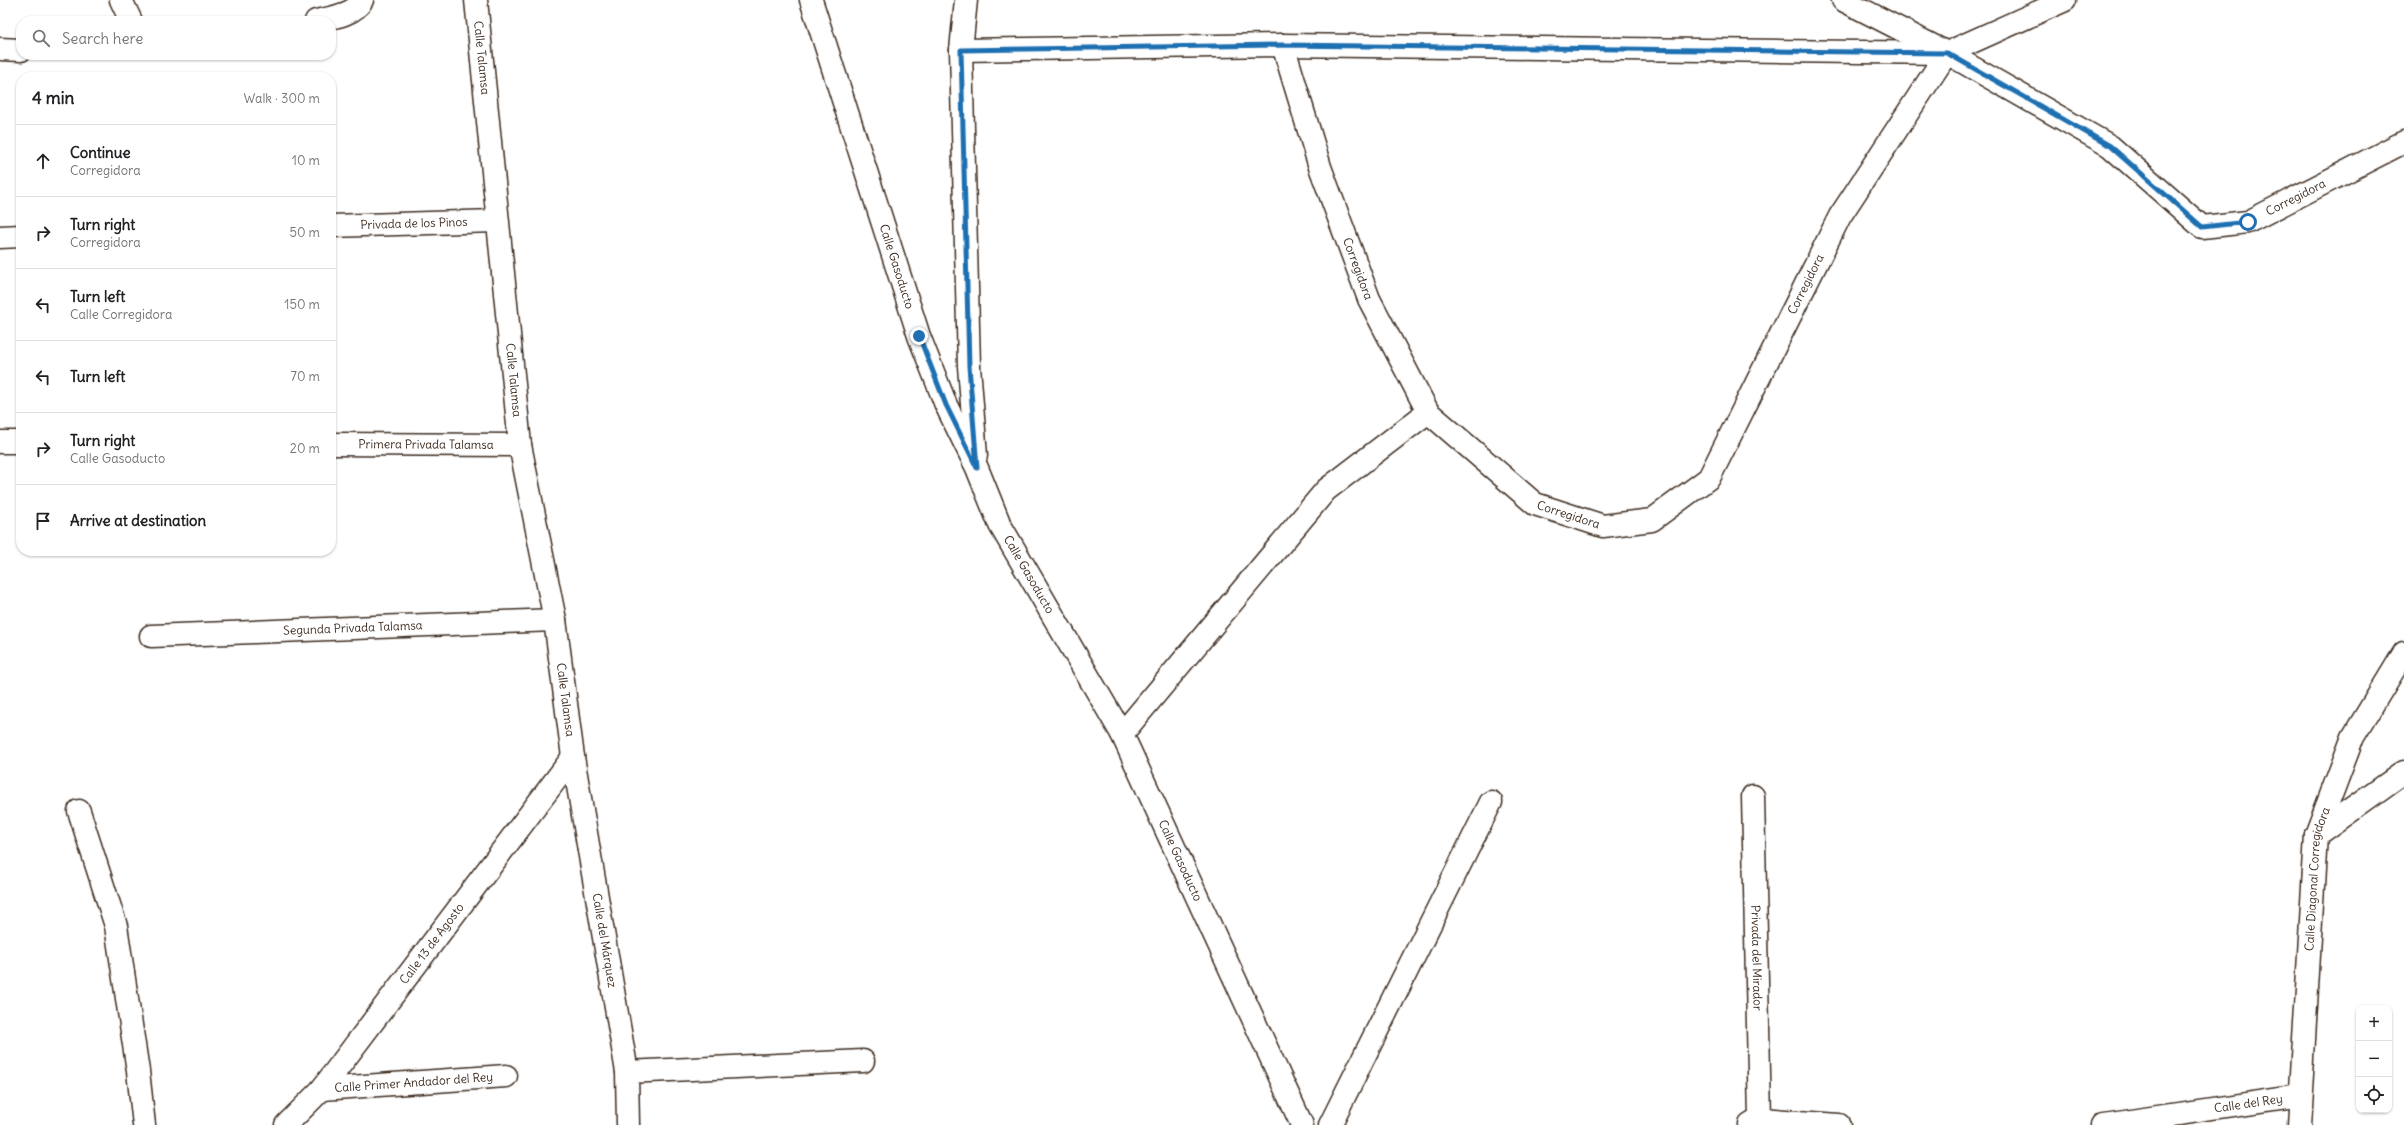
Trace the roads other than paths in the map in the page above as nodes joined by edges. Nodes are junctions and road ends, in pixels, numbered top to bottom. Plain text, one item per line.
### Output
1 (121, 0) edge
2 (476, 0) edge
3 (812, 0) edge
4 (966, 0) edge
5 (1843, 0) edge
6 (2065, 0) edge
7 (361, 3) edge
8 (129, 16) edge
9 (336, 17) edge
10 (1283, 45) junction
11 (0, 49) edge
12 (16, 50) edge
13 (961, 50) junction
14 (1947, 53) junction
15 (2404, 142) edge
16 (496, 221) junction
17 (336, 226) edge
18 (16, 236) edge
19 (0, 237) edge
20 (1428, 412) junction
21 (0, 442) edge
22 (16, 442) edge
23 (336, 444) edge
24 (520, 445) junction
25 (977, 468) junction
26 (555, 620) junction
27 (151, 636) dead end
28 (2404, 653) edge
29 (1122, 734) junction
30 (573, 757) junction
31 (2404, 772) edge
32 (1753, 796) dead end
33 (1491, 802) dead end
34 (79, 811) dead end
35 (2316, 835) junction
36 (863, 1061) dead end
37 (627, 1072) junction
38 (506, 1076) dead end
39 (322, 1089) junction
40 (2300, 1096) junction
41 (1755, 1122) edge
42 (144, 1125) edge
43 (286, 1125) edge
44 (628, 1125) edge
45 (1302, 1125) edge
46 (1330, 1125) edge
47 (1839, 1125) edge
48 (2103, 1125) edge
49 (2299, 1125) edge

1 - 8 street
2 - 16 street, Calle Talamsa
3 - 25 street, Calle Gasoducto
4 - 13 street
5 - 14 street, Corregidora
6 - 14 street
7 - 9 street
10 - 13 street
10 - 14 street
10 - 20 street, Corregidora
11 - 12 street
13 - 25 street
14 - 15 street, Corregidora
14 - 20 street, Corregidora
16 - 17 street, Privada de los Pinos
16 - 24 street, Calle Talamsa
18 - 19 street
20 - 29 street
21 - 22 street
23 - 24 street, Primera Privada Talamsa
24 - 26 street, Calle Talamsa
25 - 29 street, Calle Gasoducto
26 - 27 street, Segunda Privada Talamsa
26 - 30 street, Calle Talamsa
28 - 35 street, Calle Diagonal Corregidora
29 - 45 street, Calle Gasoducto
30 - 37 street, Calle del Márquez
30 - 39 street, Calle 13 de Agosto
31 - 35 street
32 - 41 street, Privada del Mirador
33 - 46 street
34 - 42 street
35 - 40 street, Calle Diagonal Corregidora
36 - 37 street
37 - 44 street, Calle del Márquez
38 - 39 street, Calle Primer Andador del Rey
39 - 43 street, Calle 13 de Agosto
40 - 48 street, Calle del Rey
40 - 49 street, Calle Diagonal Corregidora
41 - 47 street

